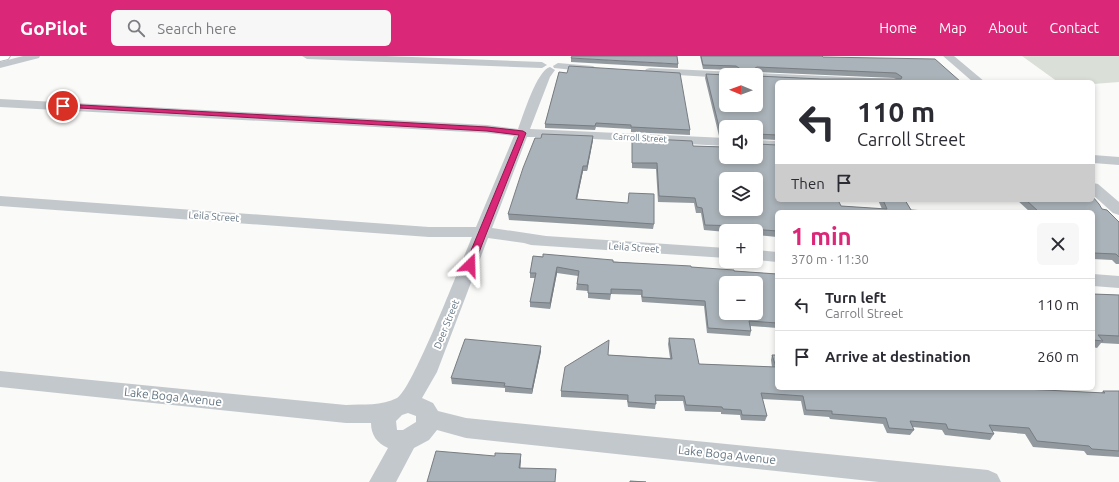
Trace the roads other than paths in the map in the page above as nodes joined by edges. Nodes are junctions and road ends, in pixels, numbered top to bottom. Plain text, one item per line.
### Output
1 (4, 56) edge
2 (35, 56) edge
3 (307, 56) edge
4 (948, 56) edge
5 (0, 57) edge
6 (0, 65) edge
7 (549, 68) junction
8 (606, 69) edge
9 (636, 71) edge
10 (719, 74) edge
11 (763, 76) edge
12 (970, 78) edge
13 (848, 80) edge
14 (0, 103) edge
15 (524, 131) junction
16 (719, 142) edge
17 (763, 144) edge
18 (775, 145) edge
19 (1095, 188) edge
20 (0, 201) edge
21 (1119, 210) edge
22 (482, 235) junction
23 (719, 253) edge
24 (763, 256) edge
25 (775, 257) edge
26 (1095, 280) edge
27 (1119, 282) edge
28 (0, 380) edge
29 (405, 422) junction
30 (383, 479) edge
31 (988, 482) edge

1 - 5 highway
2 - 6 street
3 - 7 street
4 - 12 street
7 - 8 street
7 - 15 street, Deer Street
9 - 10 street
11 - 13 street
14 - 15 street, Carroll Street
15 - 16 street, Carroll Street
15 - 22 street, Deer Street
17 - 18 street
19 - 21 street
20 - 22 street, Leila Street
22 - 23 street, Leila Street
22 - 29 street, Deer Street
24 - 25 street
26 - 27 street
28 - 29 street, Lake Boga Avenue
29 - 30 street, Deer Street
29 - 31 street, Lake Boga Avenue

